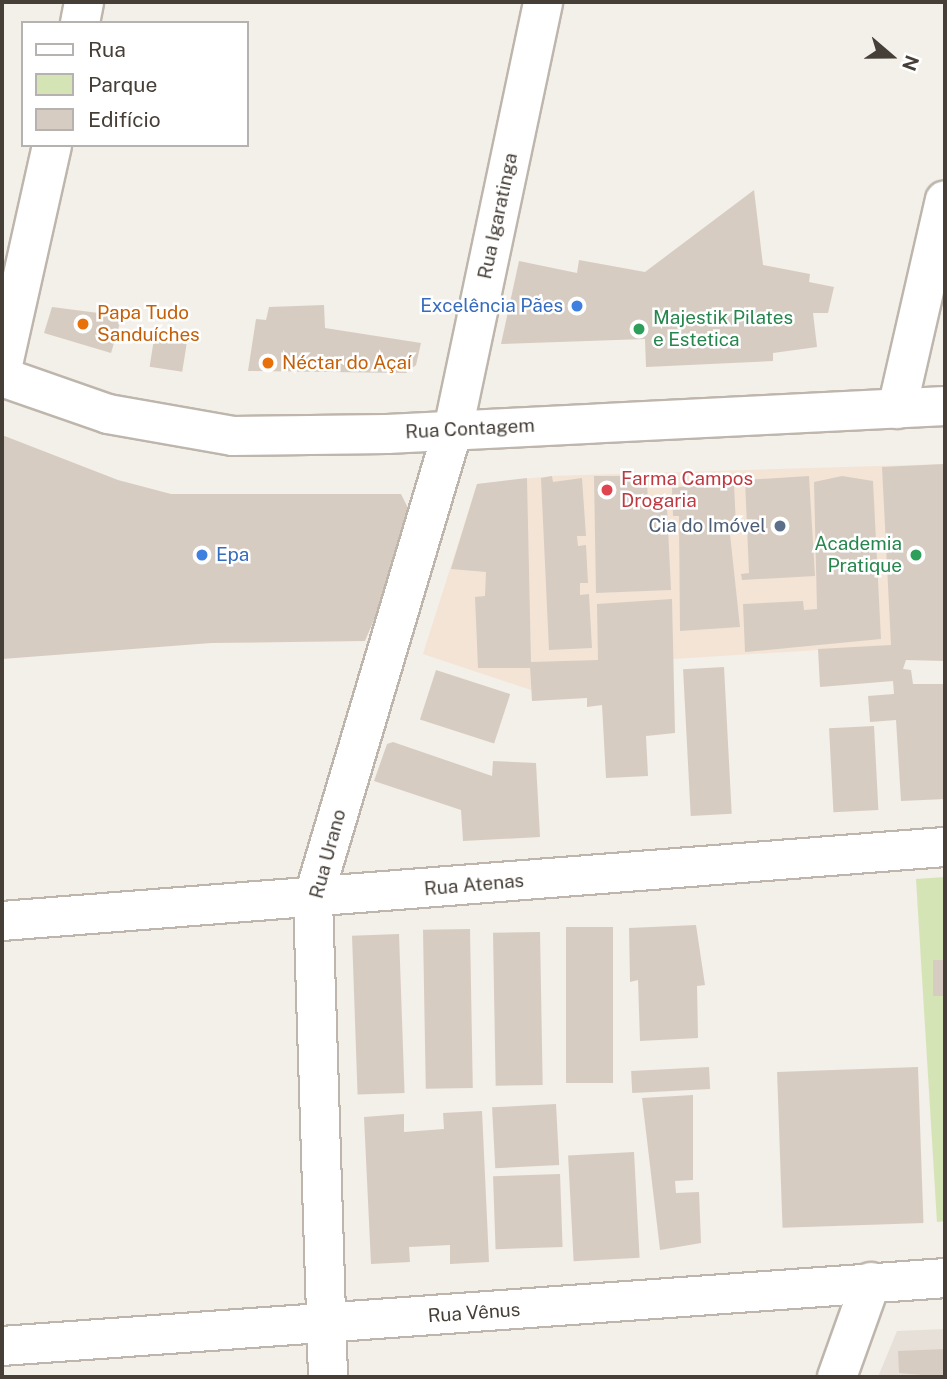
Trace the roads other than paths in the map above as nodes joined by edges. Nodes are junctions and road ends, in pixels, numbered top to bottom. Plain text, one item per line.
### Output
1 (84, 2) edge
2 (543, 2) edge
3 (80, 21) edge
4 (52, 147) edge
5 (945, 200) edge
6 (2, 369) edge
7 (2, 377) edge
8 (945, 406) edge
9 (897, 408) junction
10 (453, 430) junction
11 (945, 847) edge
12 (313, 899) junction
13 (2, 922) edge
14 (945, 1278) edge
15 (872, 1282) junction
16 (325, 1324) junction
17 (2, 1346) edge
18 (328, 1377) edge
19 (837, 1377) edge

1 - 3 street
2 - 10 street, Rua Igaratinga
4 - 6 street
5 - 9 street
7 - 10 street, Rua Contagem
8 - 9 street, Rua Contagem
9 - 10 street, Rua Contagem
10 - 12 street, Rua Urano
11 - 12 street, Rua Atenas
12 - 13 street, Rua Atenas
12 - 16 street, Rua Urano
14 - 15 street, Rua Vênus
15 - 16 street, Rua Vênus
15 - 19 street
16 - 17 street, Rua Vênus
16 - 18 street, Rua Urano

